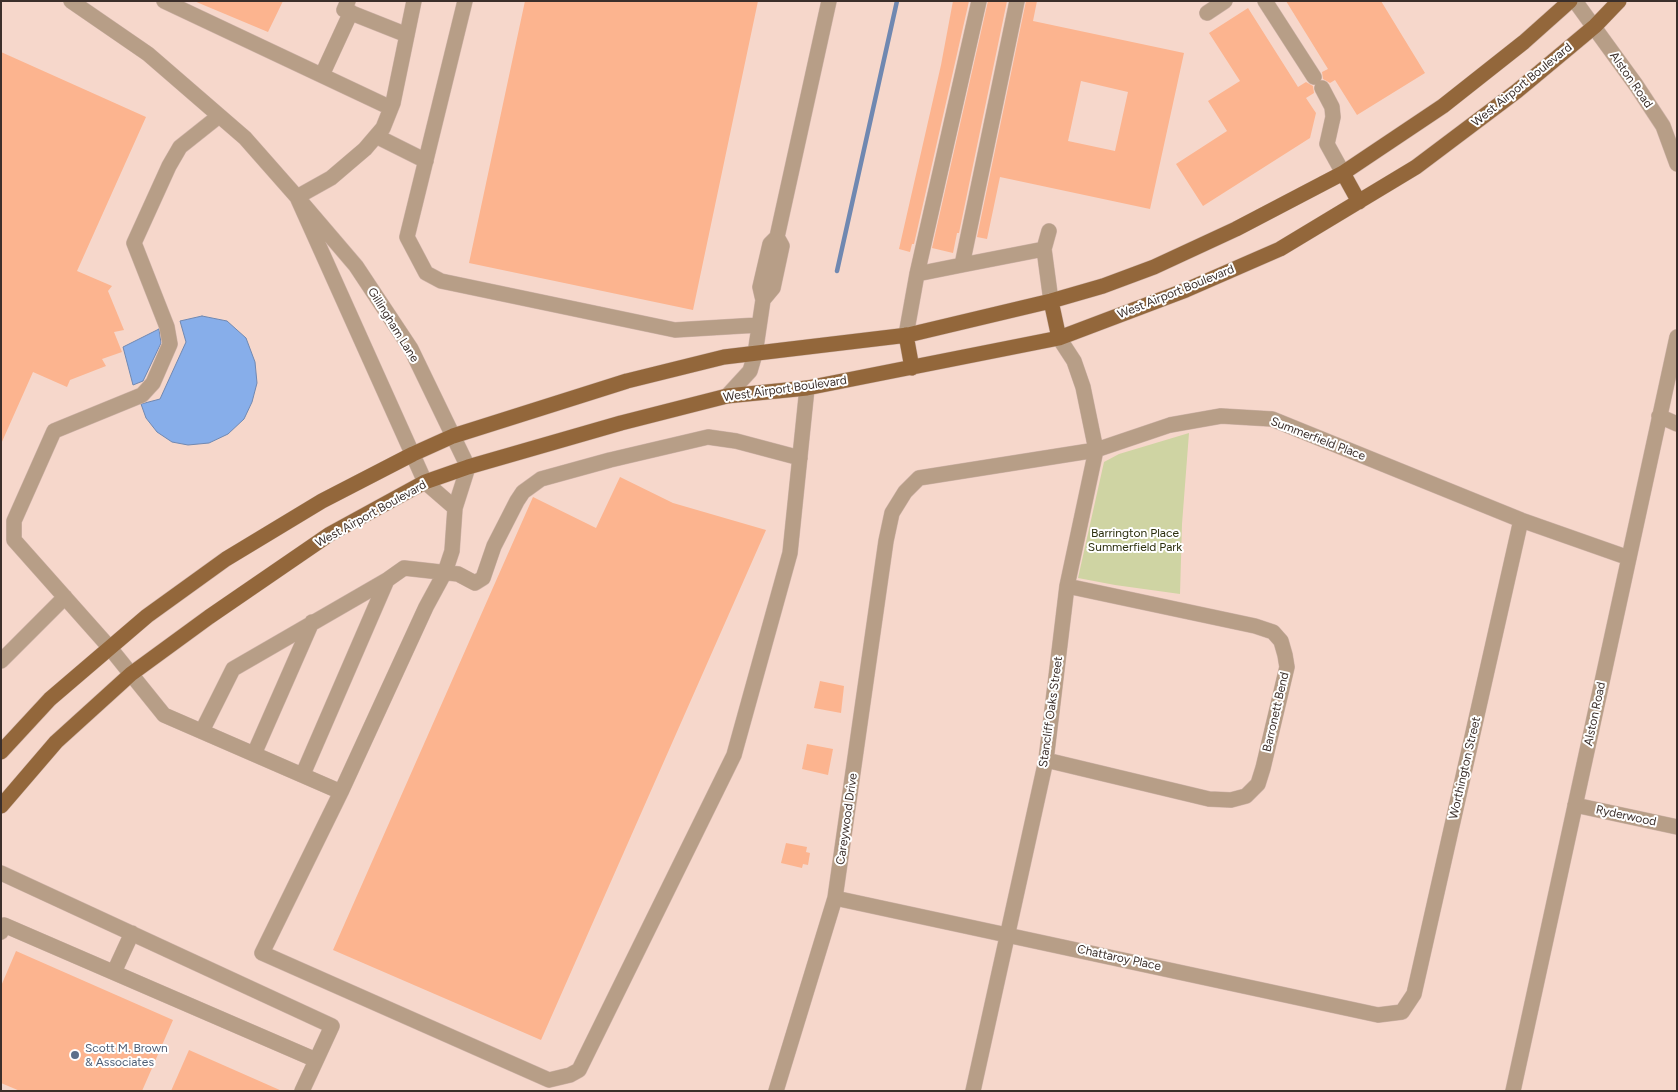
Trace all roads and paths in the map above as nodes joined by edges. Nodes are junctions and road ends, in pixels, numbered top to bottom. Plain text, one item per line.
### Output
1 (70, 1) edge
2 (164, 1) edge
3 (414, 1) edge
4 (465, 1) edge
5 (829, 1) edge
6 (979, 1) edge
7 (1017, 1) edge
8 (1225, 1) edge
9 (1265, 1) edge
10 (1570, 1) edge
11 (1575, 1) edge
12 (1619, 1) edge
13 (349, 7) edge
14 (1208, 13) dead end
15 (1595, 26) junction
16 (407, 35) junction
17 (322, 75) junction
18 (391, 108) junction
19 (219, 116) junction
20 (376, 136) junction
21 (1676, 160) edge
22 (426, 161) junction
23 (1343, 173) junction
24 (297, 197) junction
25 (1359, 202) junction
26 (1049, 231) dead end
27 (1044, 249) junction
28 (962, 265) junction
29 (917, 274) junction
30 (1051, 301) junction
31 (758, 325) junction
32 (906, 335) junction
33 (1677, 337) edge
34 (1059, 338) junction
35 (755, 354) junction
36 (912, 368) junction
37 (807, 388) junction
38 (727, 396) junction
39 (1659, 416) junction
40 (1677, 424) edge
41 (453, 436) junction
42 (1096, 450) junction
43 (413, 454) junction
44 (800, 458) junction
45 (468, 467) junction
46 (425, 482) junction
47 (455, 508) junction
48 (1521, 520) junction
49 (886, 541) joint
50 (1629, 558) junction
51 (445, 572) junction
52 (387, 580) junction
53 (1067, 586) junction
54 (65, 597) junction
55 (312, 622) junction
56 (110, 648) junction
57 (1, 661) edge
58 (131, 674) junction
59 (202, 731) junction
60 (1, 752) edge
61 (254, 754) junction
62 (1046, 760) junction
63 (303, 774) junction
64 (341, 792) junction
65 (1575, 805) junction
66 (1, 806) edge
67 (1677, 827) edge
68 (1, 872) edge
69 (836, 898) junction
70 (1, 932) edge
71 (132, 934) junction
72 (1007, 934) junction
73 (114, 972) junction
74 (1402, 1012) joint
75 (316, 1060) junction
76 (302, 1091) edge
77 (776, 1091) edge
78 (973, 1091) edge
79 (1513, 1091) edge

1 - 19 street, Gillingham Lane
2 - 17 street
3 - 16 street
4 - 22 street
5 - 31 street
6 - 29 street
7 - 28 street
8 - 14 street
9 - 23 street
10 - 23 main road
11 - 15 street, Alston Road
12 - 15 main road, West Airport Boulevard
13 - 16 street
13 - 17 street
15 - 21 street, Alston Road
15 - 25 main road, West Airport Boulevard
16 - 18 street
17 - 18 street
18 - 20 street
19 - 24 street, Gillingham Lane
19 - 54 street
20 - 22 street
20 - 24 street
22 - 31 street
23 - 25 main road
23 - 30 main road
24 - 41 street, Gillingham Lane
24 - 43 street, Gillingham Lane
25 - 34 main road, West Airport Boulevard
26 - 27 street
27 - 28 street
27 - 30 street
28 - 29 street
29 - 32 street
30 - 32 main road
30 - 34 main road
31 - 35 street
32 - 35 main road
32 - 36 main road
33 - 39 street, Alston Road
34 - 36 main road, West Airport Boulevard
34 - 42 street, Stancliff Oaks Street
35 - 38 street
35 - 41 main road
36 - 37 main road, West Airport Boulevard
37 - 38 main road, West Airport Boulevard
37 - 44 street
38 - 45 main road, West Airport Boulevard
39 - 40 street
39 - 50 street, Alston Road
41 - 43 main road
41 - 45 street, Gillingham Lane
42 - 48 street, Summerfield Place
42 - 49 street, Summerfield Place
42 - 53 street, Stancliff Oaks Street
43 - 46 street, Gillingham Lane
43 - 56 main road
44 - 51 street
44 - 64 street
45 - 46 main road, West Airport Boulevard
45 - 47 street
46 - 47 street
46 - 58 main road, West Airport Boulevard
47 - 51 street
48 - 50 street, Summerfield Place
48 - 74 street, Worthington Street
49 - 69 street, Careywood Drive
50 - 65 street, Alston Road
51 - 52 street
51 - 64 street
52 - 55 street
52 - 63 street
53 - 62 street, Stancliff Oaks Street
53 - 62 street, Barronett Bend
54 - 56 street
54 - 57 street
55 - 59 street
55 - 61 street
56 - 58 street
56 - 60 main road
58 - 59 street
58 - 66 main road, West Airport Boulevard
59 - 61 street
61 - 63 street
62 - 72 street, Stancliff Oaks Street
63 - 64 street
65 - 67 street, Ryderwood
65 - 79 street, Alston Road
68 - 71 street
69 - 72 street, Chattaroy Place
69 - 77 street, Careywood Drive
70 - 73 street
71 - 73 street
71 - 75 street
72 - 74 street, Chattaroy Place
72 - 78 street, Stancliff Oaks Street
73 - 75 street
75 - 76 street

